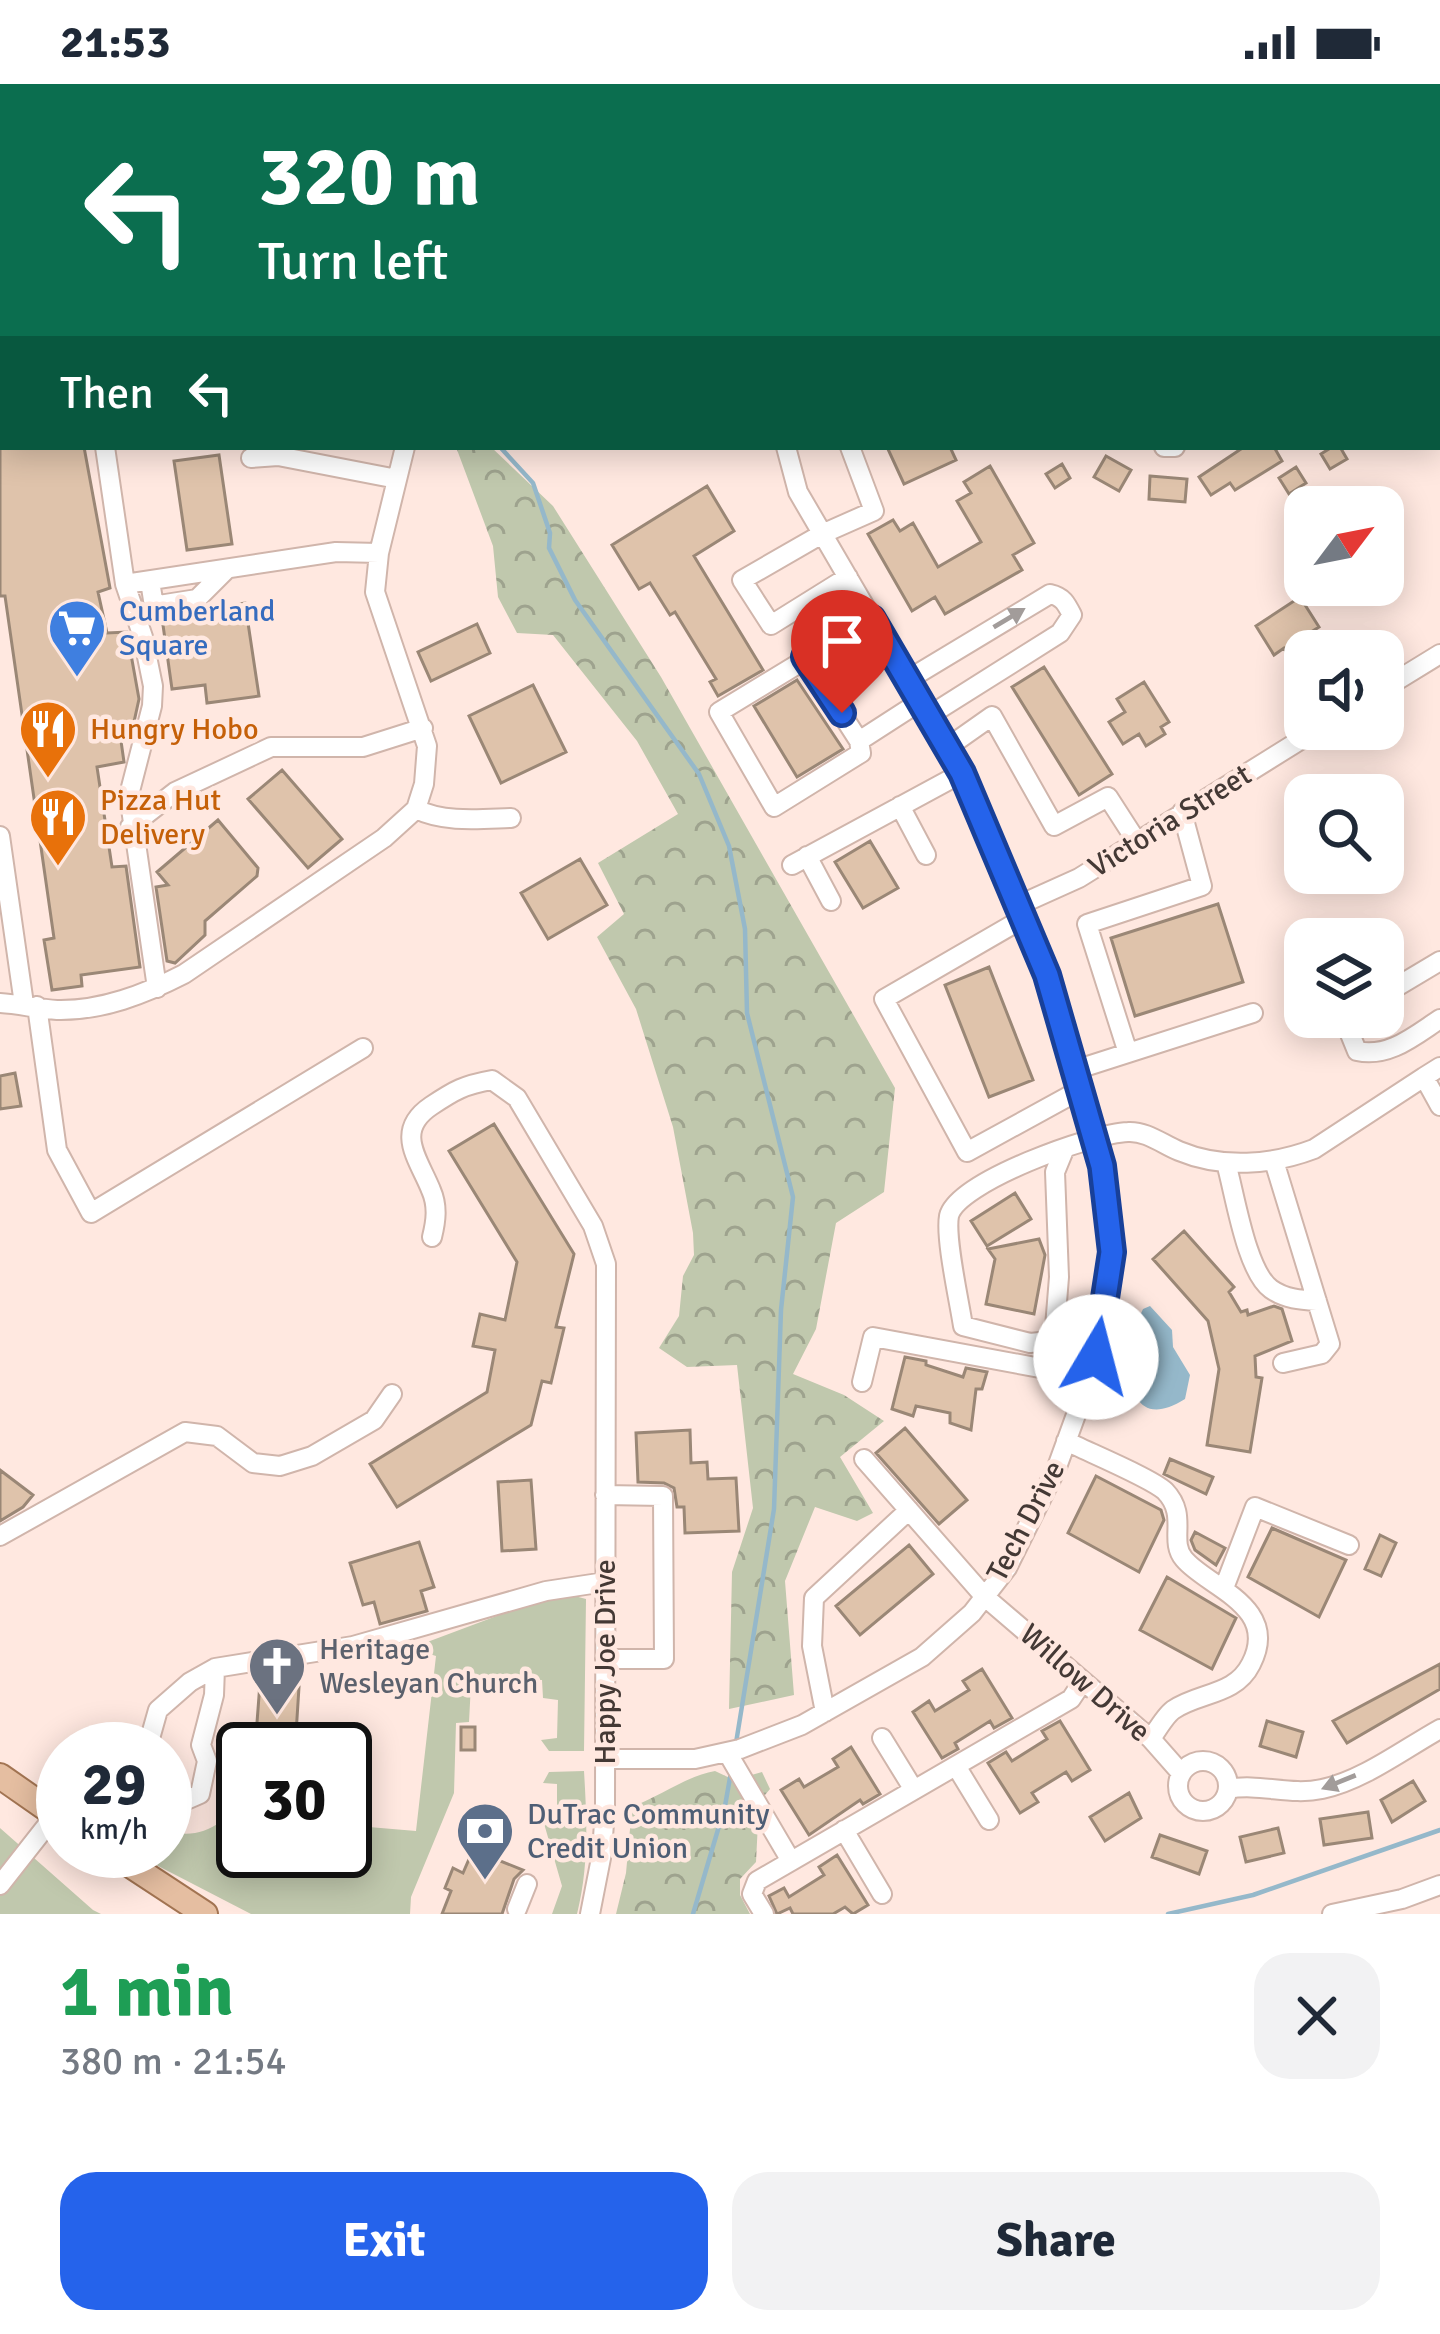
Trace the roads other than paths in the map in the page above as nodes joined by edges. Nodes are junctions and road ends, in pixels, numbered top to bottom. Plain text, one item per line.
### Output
1 (105, 450) edge
2 (404, 450) edge
3 (787, 450) edge
4 (851, 450) edge
5 (251, 458) dead end
6 (398, 479) junction
7 (821, 534) junction
8 (379, 553) junction
9 (848, 578) junction
10 (125, 584) junction
11 (872, 619) junction
12 (1440, 654) edge
13 (805, 657) junction
14 (1404, 676) edge
15 (909, 679) junction
16 (926, 708) junction
17 (423, 728) junction
18 (860, 741) junction
19 (948, 747) junction
20 (1284, 750) edge
21 (962, 773) junction
22 (900, 806) junction
23 (416, 809) junction
24 (1182, 812) junction
25 (511, 818) dead end
26 (130, 827) junction
27 (0, 836) edge
28 (1137, 842) junction
29 (926, 855) dead end
30 (831, 901) dead end
31 (1022, 912) junction
32 (1440, 961) edge
33 (1404, 982) edge
34 (157, 988) junction
35 (0, 1003) edge
36 (31, 1005) junction
37 (1253, 1013) dead end
38 (1440, 1019) edge
39 (1352, 1038) edge
40 (364, 1048) dead end
41 (1128, 1053) junction
42 (1075, 1070) junction
43 (1432, 1072) edge
44 (1080, 1090) junction
45 (1440, 1106) edge
46 (1095, 1140) junction
47 (1064, 1150) junction
48 (1274, 1161) junction
49 (1226, 1163) junction
50 (433, 1237) dead end
51 (1317, 1301) junction
52 (1060, 1340) junction
53 (1096, 1357) junction
54 (1283, 1363) dead end
55 (1089, 1377) junction
56 (862, 1382) dead end
57 (392, 1394) dead end
58 (1066, 1441) junction
59 (864, 1459) dead end
60 (605, 1495) junction
61 (908, 1510) junction
62 (0, 1536) edge
63 (1349, 1545) dead end
64 (605, 1582) junction
65 (1225, 1588) junction
66 (985, 1597) junction
67 (605, 1659) junction
68 (215, 1668) junction
69 (1083, 1681) junction
70 (825, 1712) junction
71 (155, 1722) edge
72 (1440, 1730) edge
73 (882, 1738) dead end
74 (1150, 1739) junction
75 (728, 1752) junction
76 (606, 1759) junction
77 (956, 1766) junction
78 (1180, 1773) junction
79 (0, 1776) edge
80 (1228, 1789) junction
81 (914, 1790) junction
82 (192, 1798) edge
83 (36, 1801) edge
84 (989, 1820) dead end
85 (844, 1830) junction
86 (36, 1840) edge
87 (791, 1861) junction
88 (3, 1873) edge
89 (152, 1878) edge
90 (527, 1883) dead end
91 (1440, 1886) edge
92 (882, 1894) dead end
93 (517, 1909) dead end
94 (205, 1914) edge
95 (590, 1914) edge
96 (764, 1914) edge
97 (1332, 1914) edge

1 - 10 street
2 - 6 street
3 - 7 street, Tech Drive
4 - 7 street
5 - 6 street
6 - 8 street
7 - 9 street, Tech Drive
7 - 9 street
8 - 10 street
8 - 17 street
9 - 11 street, Tech Drive
10 - 26 street
11 - 13 street
11 - 15 street, Tech Drive
12 - 14 street
13 - 18 street
13 - 18 street
15 - 16 street, Tech Drive
15 -> 16 street
16 - 18 street
16 - 19 street, Tech Drive
17 - 23 street
17 - 26 street
19 - 21 street, Tech Drive
19 - 28 street
20 - 24 street, Victoria Street
21 - 22 street
21 - 31 street, Tech Drive
22 - 29 street
22 - 30 street
23 - 25 street
23 - 34 street
24 - 28 street, Victoria Street
24 - 41 street
26 - 34 street
27 - 36 street
28 - 31 street, Victoria Street
31 - 42 street, Tech Drive
31 - 44 street, Victoria Street
32 - 33 street
34 - 36 street
35 - 36 street
36 - 40 street
37 - 41 street
38 - 39 street
41 - 42 street
42 - 44 street, Tech Drive
43 - 45 street
43 - 48 street
44 - 46 street, Tech Drive
46 - 47 street
46 - 49 street
46 - 53 street, Tech Drive
47 - 52 street
47 - 52 street
48 - 49 street
48 - 51 street
49 - 51 street
50 - 60 street, Happy Joe Drive
51 - 54 street
52 - 53 street
53 - 55 street, Tech Drive
55 - 56 street
55 - 58 street, Tech Drive
57 - 62 street
58 - 65 street
58 - 66 street, Tech Drive
59 - 61 street, Willow Drive
60 - 64 street, Happy Joe Drive
60 - 67 street
61 - 66 street, Willow Drive
61 - 70 street
63 - 65 street
64 - 67 street, Happy Joe Drive
64 - 68 street
65 - 74 street
66 - 69 street, Willow Drive
66 - 70 street, Tech Drive
67 - 76 street, Happy Joe Drive
68 - 71 street
68 - 82 street
69 - 74 street, Willow Drive
69 - 77 street
70 - 75 street, Tech Drive
72 -> 80 street, Willow Drive
73 - 81 street
74 - 78 street, Willow Drive
75 - 76 street, Tech Drive
75 - 87 street
76 - 95 street, Happy Joe Drive
77 - 81 street
77 - 84 street
78 - 80 street, Willow Drive
78 - 80 street, Willow Drive
79 - 83 main road
81 - 85 street
85 - 87 street
85 - 92 street
86 - 88 street
87 - 96 street
89 - 94 main road
90 - 93 street
91 - 97 street

